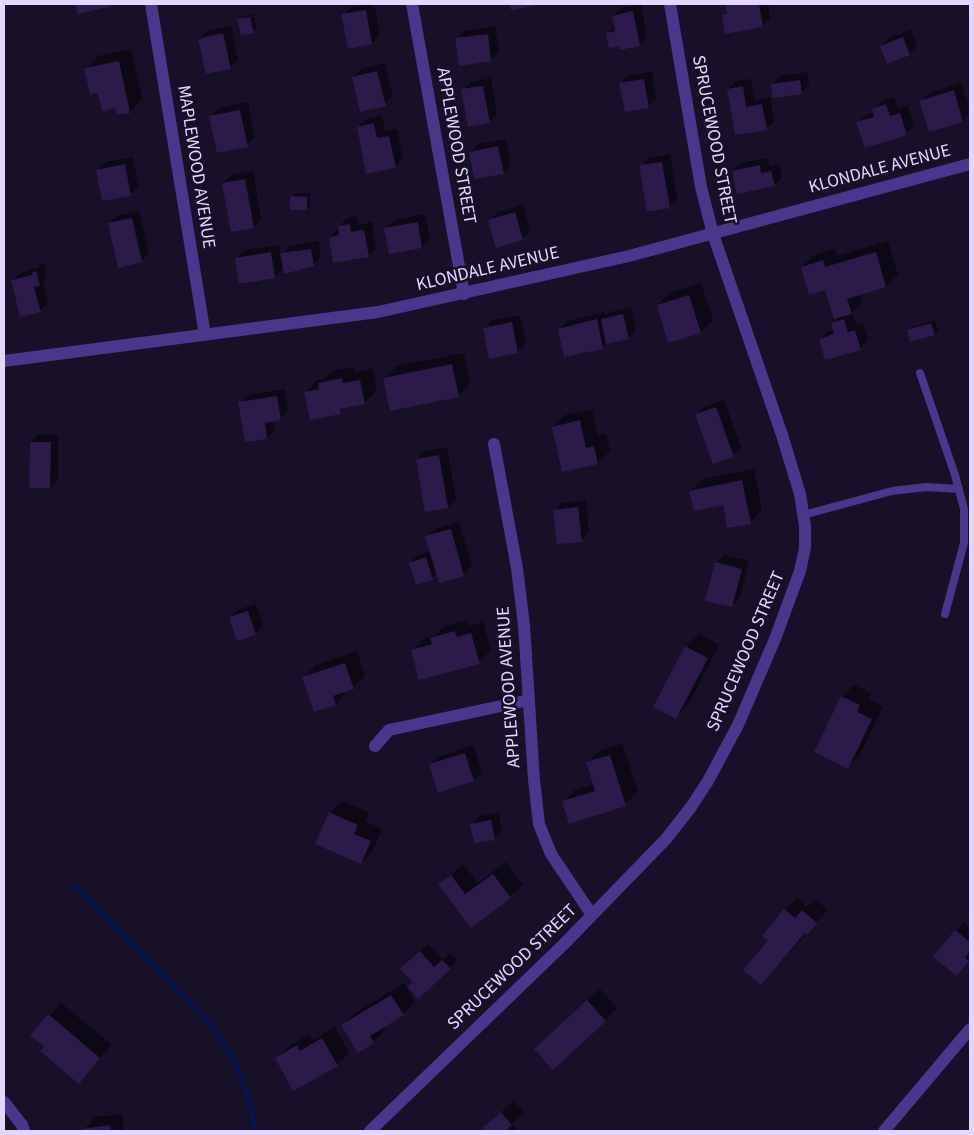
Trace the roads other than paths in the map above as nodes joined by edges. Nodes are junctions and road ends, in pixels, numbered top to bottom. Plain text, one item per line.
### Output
1 (151, 4) edge
2 (412, 4) edge
3 (670, 4) edge
4 (970, 164) edge
5 (713, 234) junction
6 (464, 294) junction
7 (205, 335) junction
8 (4, 361) edge
9 (920, 372) dead end
10 (494, 444) dead end
11 (959, 488) junction
12 (803, 516) junction
13 (945, 614) dead end
14 (529, 700) junction
15 (375, 746) dead end
16 (592, 915) junction
17 (970, 1029) edge
18 (4, 1102) edge
19 (24, 1131) edge
20 (370, 1131) edge
21 (884, 1131) edge

1 - 7 street, MAPLEWOOD AVENUE
2 - 6 street, APPLEWOOD STREET
3 - 5 street, SPRUCEWOOD STREET
4 - 5 street, KLONDALE AVENUE
5 - 6 street, KLONDALE AVENUE
5 - 12 street, SPRUCEWOOD STREET
6 - 7 street, KLONDALE AVENUE
7 - 8 street, KLONDALE AVENUE
9 - 11 lane
10 - 14 street, APPLEWOOD AVENUE
11 - 12 lane
11 - 13 lane
12 - 16 street, SPRUCEWOOD STREET
14 - 15 street
14 - 16 street, APPLEWOOD AVENUE
16 - 20 street, SPRUCEWOOD STREET
17 - 21 street
18 - 19 street

